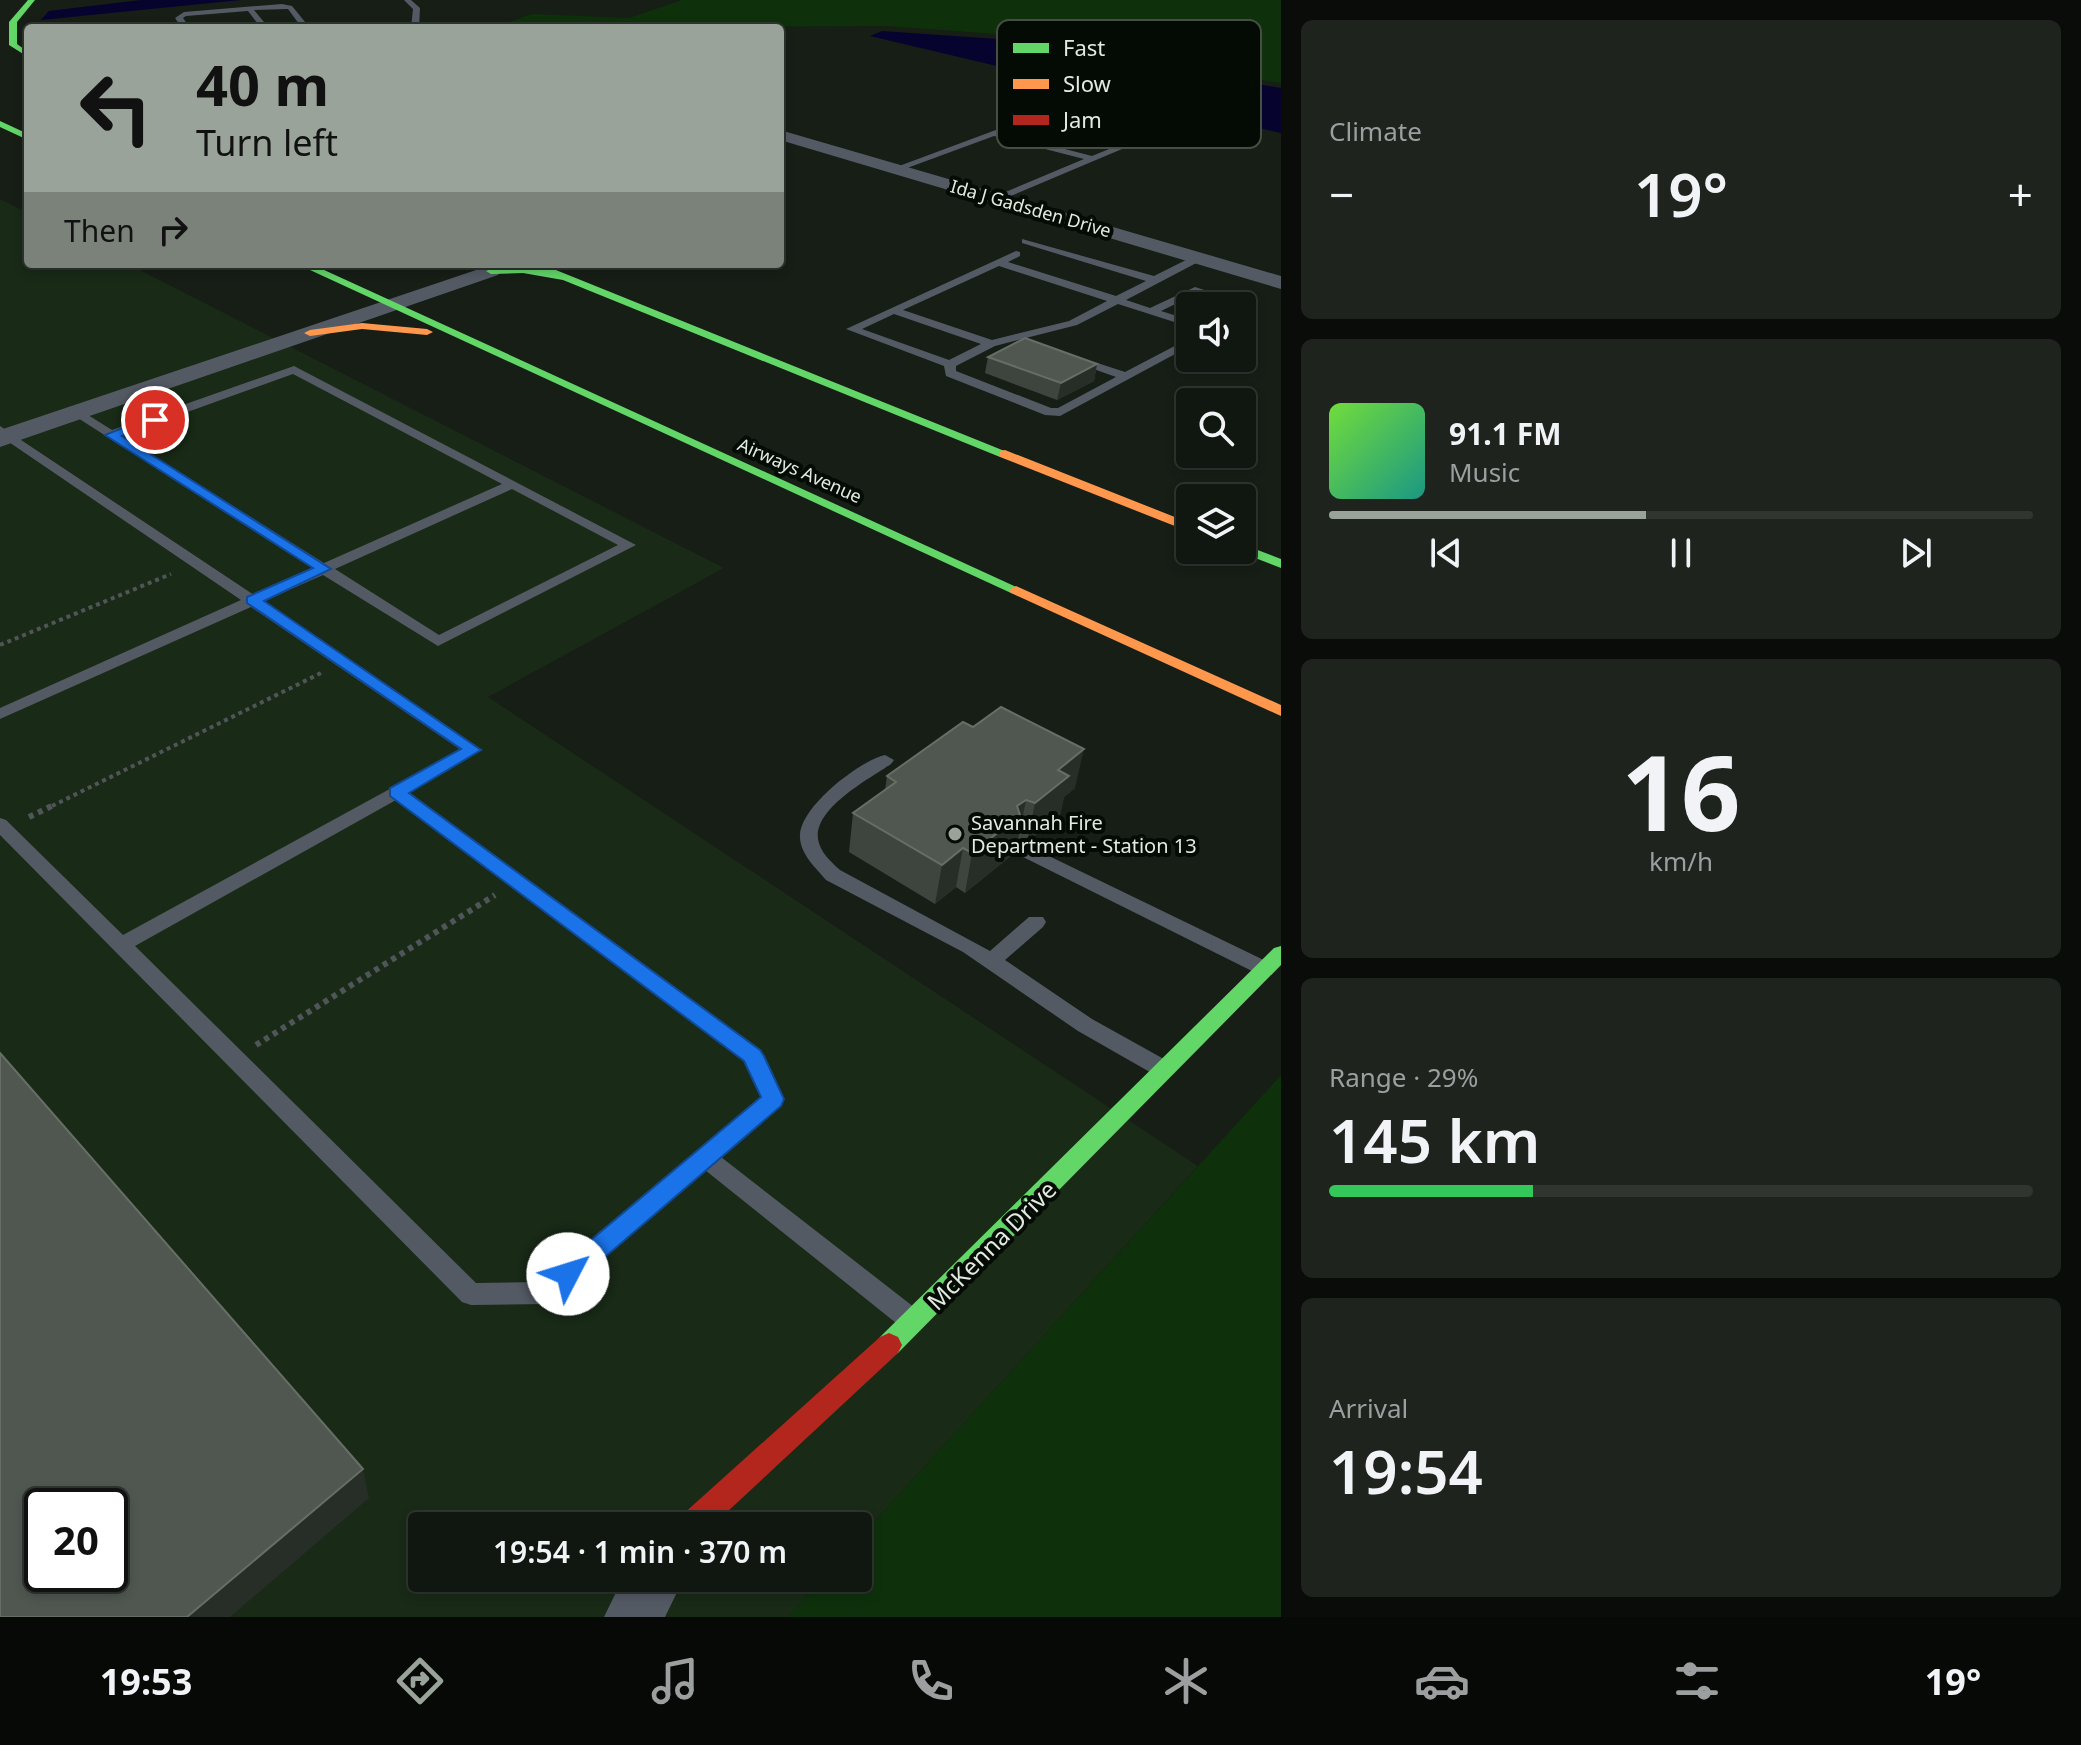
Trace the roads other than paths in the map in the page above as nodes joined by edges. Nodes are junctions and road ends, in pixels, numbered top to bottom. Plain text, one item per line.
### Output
1 (32, 0) edge
2 (407, 0) edge
3 (249, 8) junction
4 (183, 24) edge
5 (262, 24) edge
6 (303, 24) edge
7 (415, 24) edge
8 (24, 52) edge
9 (24, 117) edge
10 (0, 123) edge
11 (997, 132) edge
12 (993, 133) junction
13 (997, 134) edge
14 (24, 135) edge
15 (784, 136) edge
16 (1051, 148) edge
17 (1119, 148) edge
18 (1093, 159) junction
19 (896, 169) junction
20 (999, 198) junction
21 (1026, 241) dead end
22 (1016, 254) dead end
23 (1198, 258) junction
24 (999, 262) junction
25 (1281, 266) edge
26 (310, 268) edge
27 (311, 268) edge
28 (491, 268) edge
29 (504, 268) edge
30 (542, 268) edge
31 (571, 280) junction
32 (1271, 280) edge
33 (1158, 281) junction
34 (1176, 299) edge
35 (1122, 300) junction
36 (393, 304) junction
37 (894, 310) junction
38 (1152, 311) junction
39 (1176, 319) edge
40 (310, 333) junction
41 (1027, 336) junction
42 (922, 341) dead end
43 (472, 342) junction
44 (991, 344) junction
45 (1043, 348) edge
46 (907, 349) junction
47 (1176, 349) edge
48 (1056, 352) edge
49 (950, 364) junction
50 (1125, 376) junction
51 (76, 413) junction
52 (3, 435) edge
53 (111, 435) junction
54 (513, 484) junction
55 (1176, 522) edge
56 (1256, 554) edge
57 (1281, 564) edge
58 (324, 569) junction
59 (253, 600) junction
60 (1281, 711) edge
61 (0, 714) edge
62 (885, 760) dead end
63 (396, 792) junction
64 (3, 827) edge
65 (1020, 848) edge
66 (1036, 922) dead end
67 (123, 944) junction
68 (1281, 953) edge
69 (991, 961) junction
70 (1265, 969) junction
71 (1166, 1070) junction
72 (705, 1157) junction
73 (914, 1322) junction
74 (706, 1512) edge
75 (647, 1592) edge
76 (633, 1617) edge

1 - 8 main road
2 - 7 lane
3 - 4 lane
3 - 5 lane
3 - 6 lane
9 - 10 main road
10 - 14 main road
11 - 12 lane
12 - 13 lane
12 - 19 lane
15 - 19 street, Ida J Gadsden Drive
16 - 18 lane
17 - 18 lane
18 - 20 lane
19 - 20 street, Ida J Gadsden Drive
20 - 23 street, Ida J Gadsden Drive
21 - 33 lane
22 - 24 lane
23 - 32 street, Ida J Gadsden Drive
23 - 33 lane
24 - 35 lane
24 - 37 lane
25 - 32 street
26 - 40 main road
27 - 36 main road, Airways Avenue
28 - 36 street
29 - 31 main road
30 - 31 main road
31 - 55 main road
33 - 35 lane
34 - 38 lane
35 - 38 lane
35 - 41 lane
36 - 40 street
36 - 43 main road, Airways Avenue
37 - 44 lane
37 - 46 lane
38 - 39 lane
40 - 43 main road
40 - 51 street
41 - 44 lane
41 - 45 lane
42 - 46 lane
43 - 60 main road, Airways Avenue
44 - 49 lane
46 - 49 lane
47 - 50 lane
48 - 50 lane
49 - 50 lane
51 - 52 street
51 - 53 lane
52 - 59 lane
53 - 54 lane
53 - 58 lane
54 - 58 lane
54 - 58 lane
56 - 57 main road
58 - 59 lane
59 - 61 lane
59 - 63 lane
62 - 69 lane
63 - 67 lane
63 - 72 lane
64 - 67 lane
65 - 70 lane
66 - 69 lane
67 - 72 lane
68 - 70 main road, McKenna Drive
69 - 71 lane
70 - 71 main road, McKenna Drive
71 - 73 main road, McKenna Drive
72 - 73 lane
73 - 74 main road, McKenna Drive
75 - 76 street

